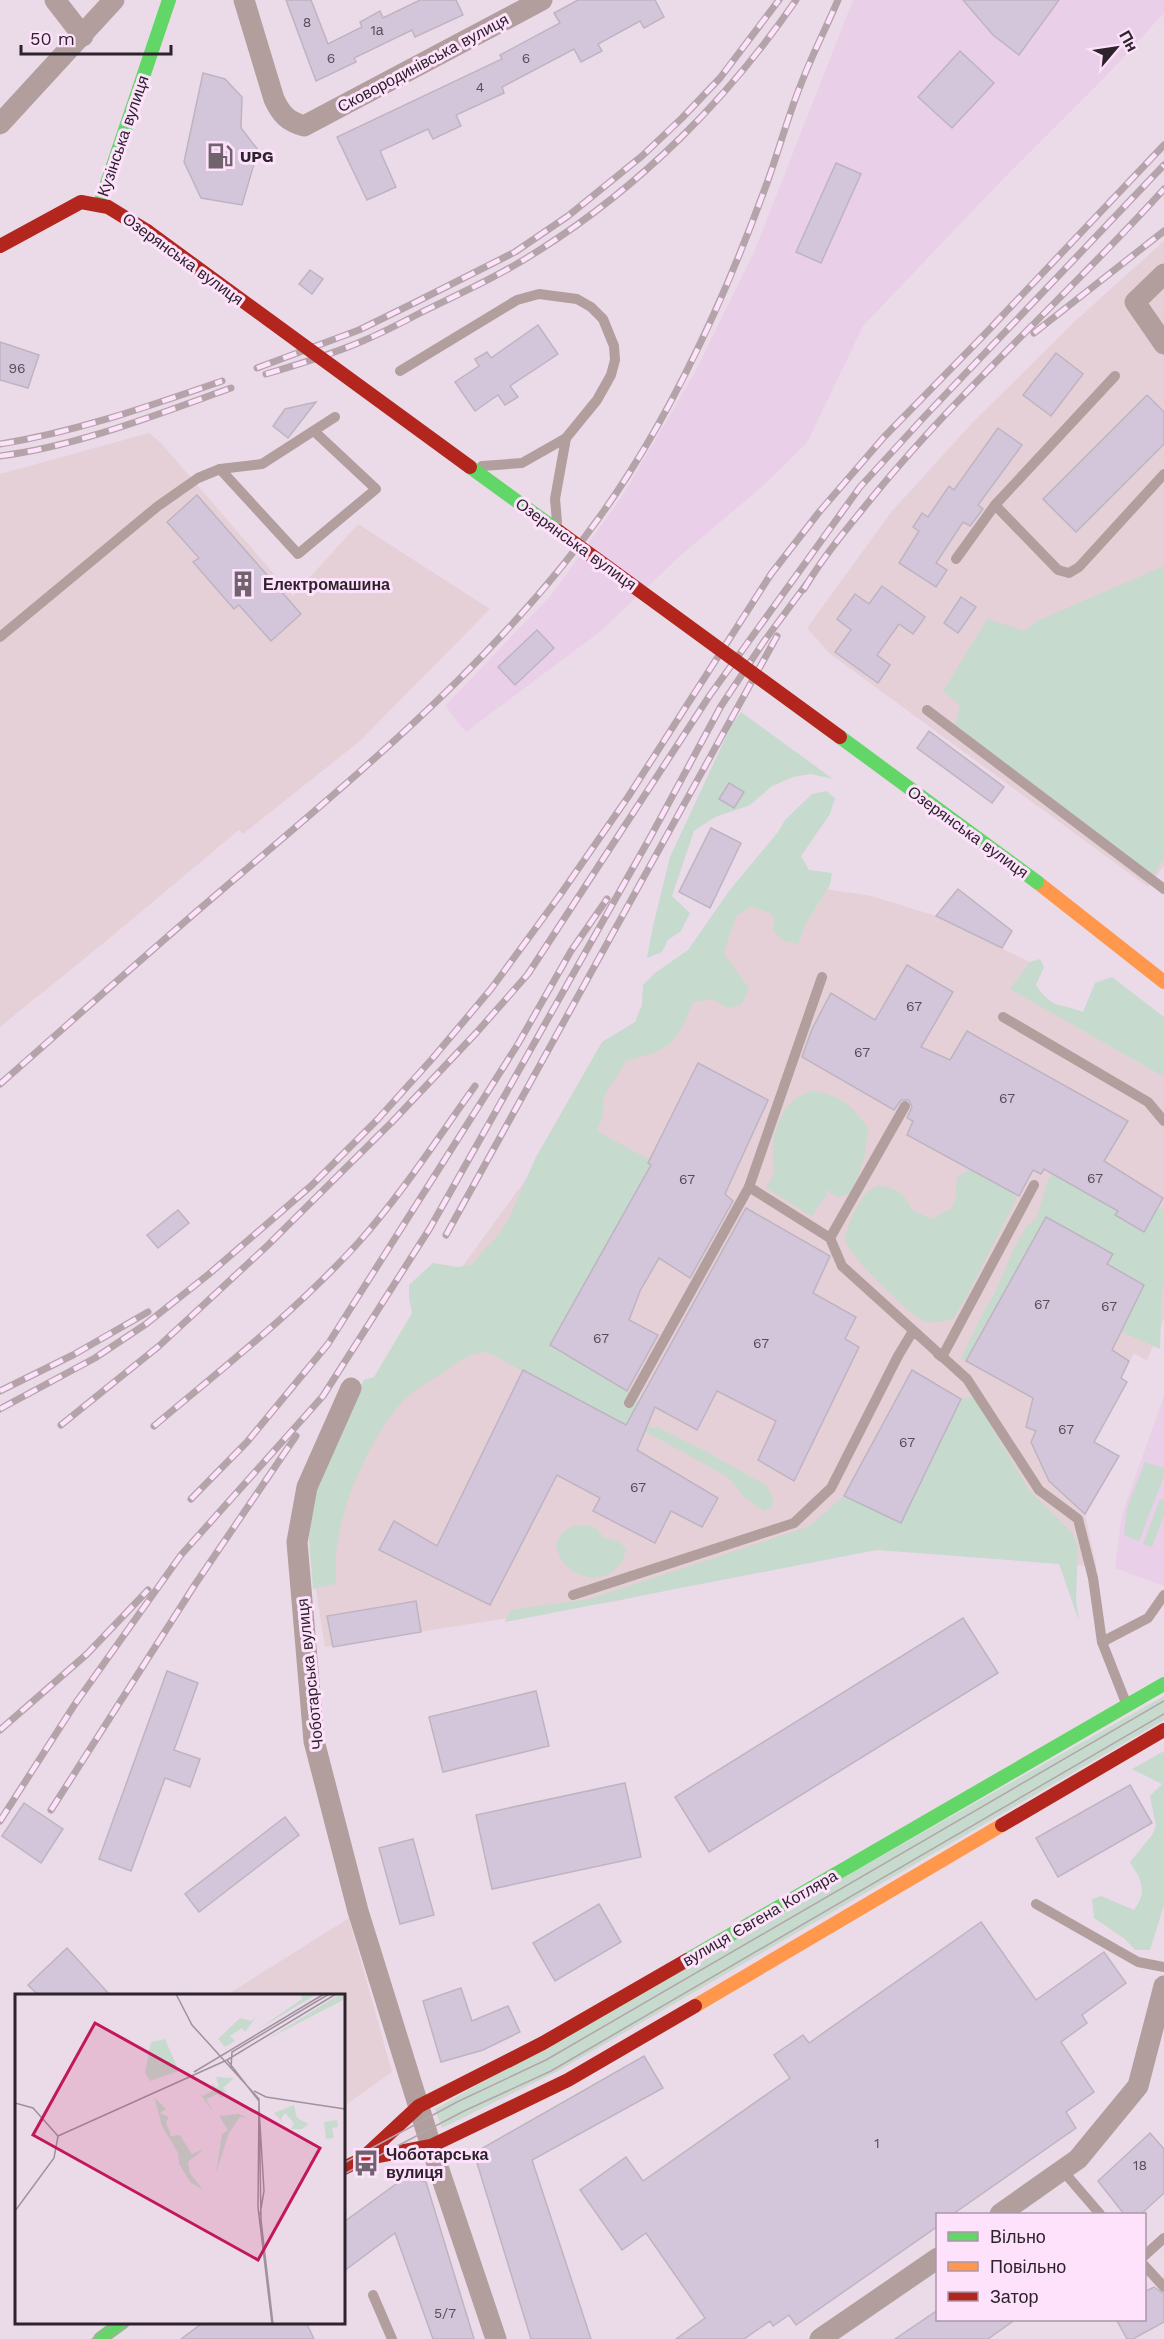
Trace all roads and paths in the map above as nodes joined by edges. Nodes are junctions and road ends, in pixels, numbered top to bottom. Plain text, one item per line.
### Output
1 (55, 0) edge
2 (114, 0) edge
3 (169, 0) edge
4 (244, 0) edge
5 (542, 0) edge
6 (82, 36) junction
7 (0, 124) edge
8 (100, 204) junction
9 (0, 246) edge
10 (1164, 274) edge
11 (1164, 344) edge
12 (400, 371) dead end
13 (1115, 376) dead end
14 (335, 417) dead end
15 (315, 432) junction
16 (566, 438) junction
17 (470, 467) junction
18 (220, 469) junction
19 (1164, 474) edge
20 (995, 505) junction
21 (558, 531) junction
22 (956, 559) dead end
23 (0, 637) edge
24 (927, 710) dead end
25 (1164, 889) edge
26 (1137, 959) junction
27 (1164, 973) edge
28 (822, 977) dead end
29 (1164, 982) edge
30 (1003, 1017) dead end
31 (905, 1106) dead end
32 (1164, 1121) edge
33 (1034, 1185) dead end
34 (749, 1187) junction
35 (830, 1238) junction
36 (913, 1331) junction
37 (942, 1358) junction
38 (351, 1388) dead end
39 (629, 1403) dead end
40 (573, 1595) dead end
41 (1164, 1595) edge
42 (1102, 1642) junction
43 (1164, 1684) edge
44 (1128, 1706) junction
45 (1164, 1730) edge
46 (1036, 1904) dead end
47 (1164, 1967) edge
48 (1164, 1986) edge
49 (419, 2106) junction
50 (431, 2146) junction
51 (363, 2159) junction
52 (345, 2168) edge
53 (1062, 2171) junction
54 (1001, 2213) edge
55 (1099, 2213) edge
56 (1164, 2238) edge
57 (1146, 2254) edge
58 (936, 2259) edge
59 (1146, 2267) edge
60 (1164, 2287) edge
61 (373, 2295) dead end
62 (120, 2324) edge
63 (100, 2339) edge
64 (392, 2339) edge
65 (496, 2339) edge
66 (820, 2339) edge

1 - 6 street
2 - 6 street
3 - 8 main road, Кузінська вулиця
4 - 5 street, Сковородинівська вулиця
6 - 7 street
8 - 9 main road
8 - 17 main road, Озерянська вулиця, bridge
10 - 11 street
12 - 16 lane
13 - 20 lane
14 - 15 lane
15 - 18 lane
15 - 18 lane
16 - 17 lane
16 - 21 lane
17 - 21 main road, Озерянська вулиця
18 - 23 lane
19 - 20 lane
20 - 22 lane
21 - 26 main road, Озерянська вулиця, bridge
24 - 25 lane
26 - 27 main road, Озерянська вулиця
26 - 29 main road, Озерянська вулиця
28 - 34 lane
30 - 32 lane
31 - 35 lane
33 - 37 lane
34 - 35 lane
34 - 39 lane
35 - 36 lane
36 - 37 lane
36 - 40 lane
37 - 42 lane
38 - 49 street, Чоботарська вулиця
41 - 42 lane
42 - 44 lane
43 - 44 main road, вулиця Євгена Котляра
44 - 49 main road, вулиця Євгена Котляра
45 - 50 main road, вулиця Євгена Котляра
46 - 47 lane
48 - 53 street
49 - 50 street, Чоботарська вулиця
49 - 51 main road, вулиця Євгена Котляра
50 - 51 main road, вулиця Євгена Котляра
50 - 65 street, Чоботарська вулиця
51 - 52 main road, вулиця Євгена Котляра
53 - 54 street
53 - 55 lane
56 - 57 lane
58 - 66 street
59 - 60 lane
61 - 64 lane
62 - 63 main road

